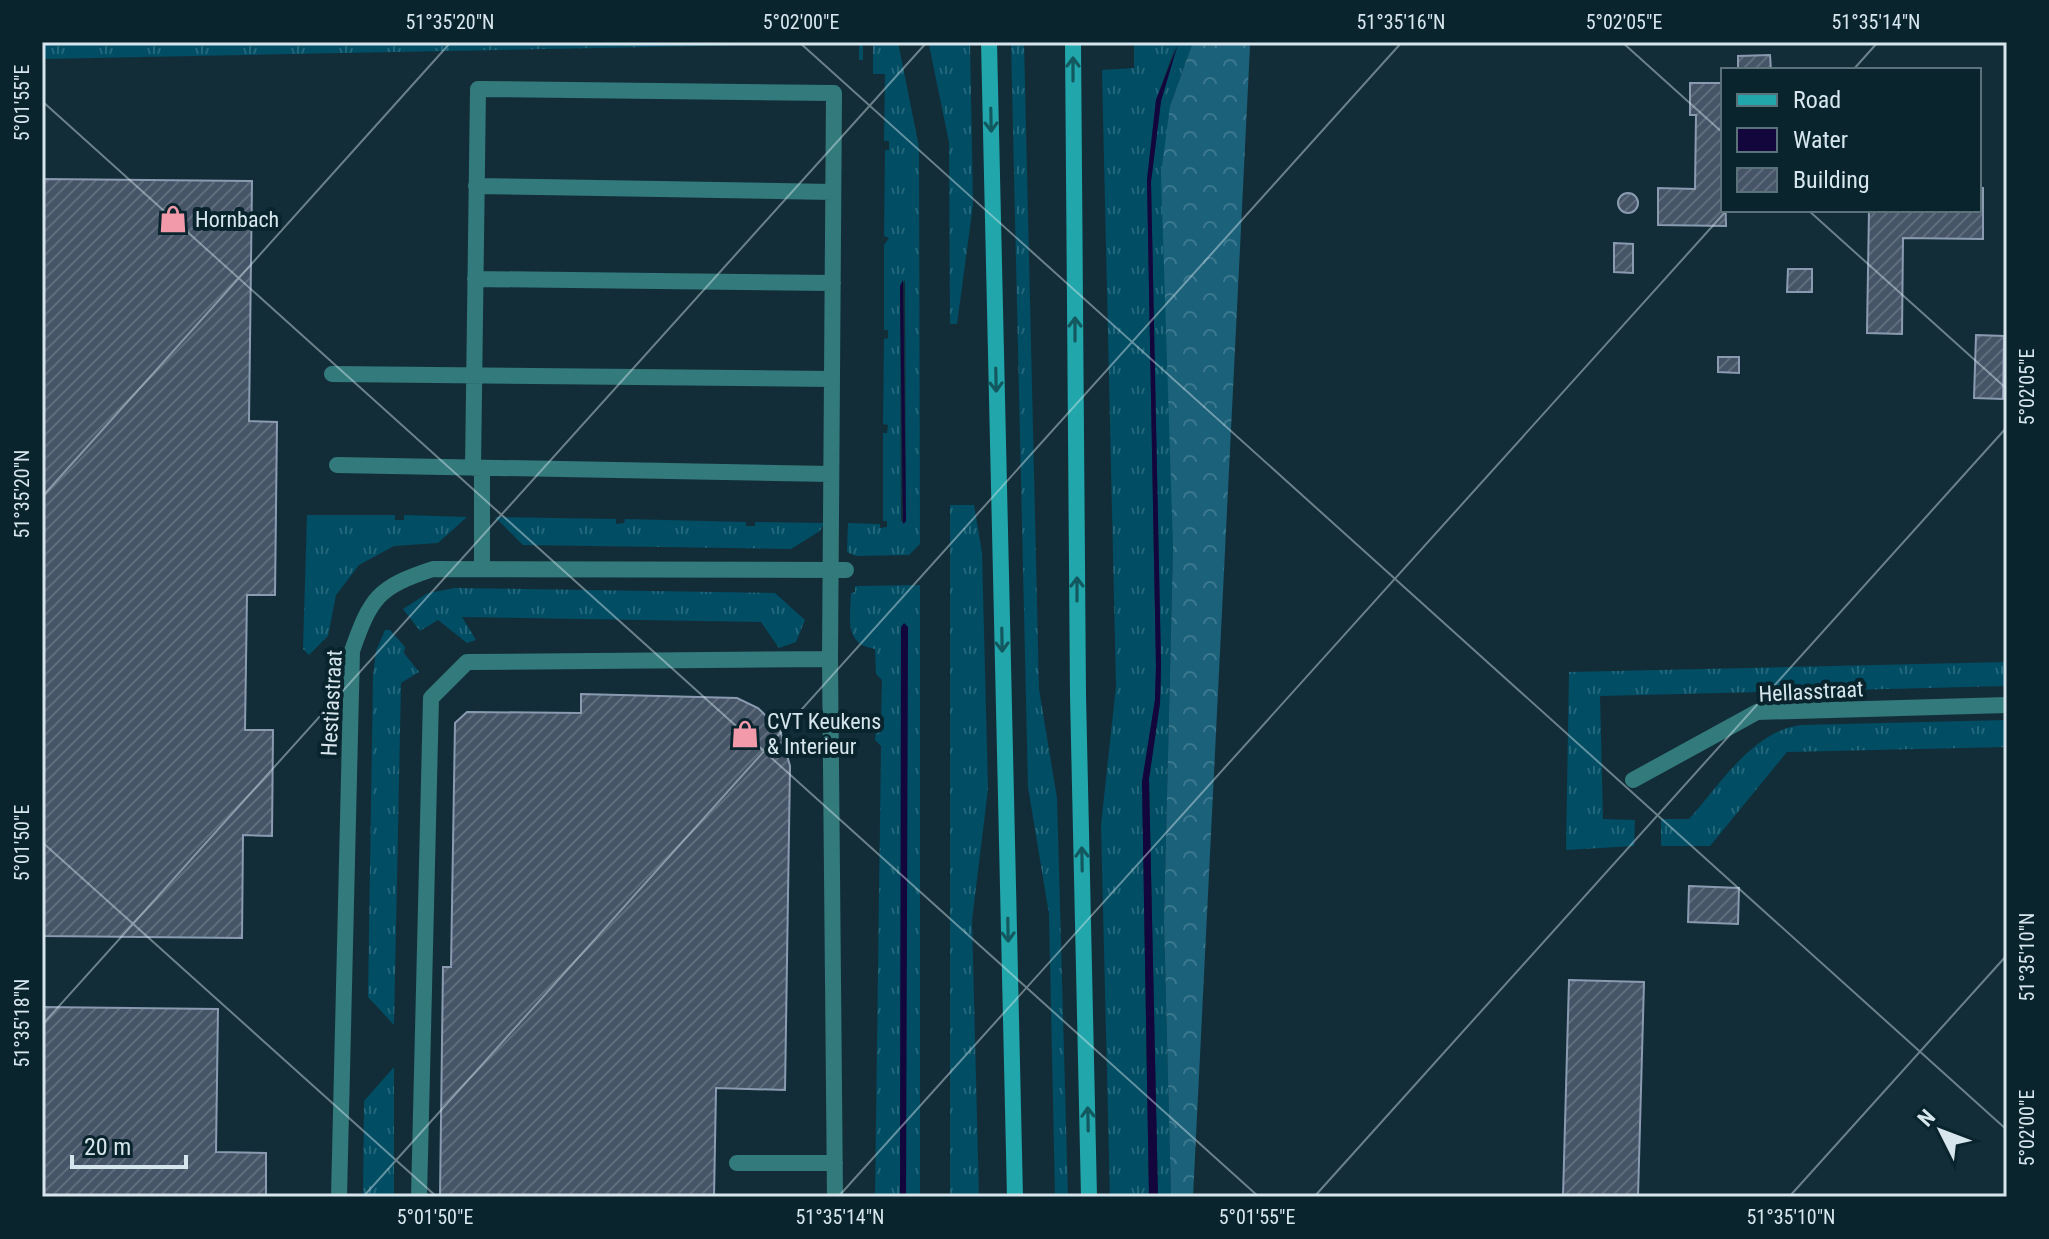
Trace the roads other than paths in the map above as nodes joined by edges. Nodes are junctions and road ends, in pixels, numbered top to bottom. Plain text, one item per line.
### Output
1 (989, 42) edge
2 (1073, 42) edge
3 (476, 186) junction
4 (833, 192) junction
5 (475, 279) junction
6 (833, 283) junction
7 (332, 374) dead end
8 (474, 375) junction
9 (832, 379) junction
10 (337, 465) dead end
11 (478, 468) junction
12 (831, 474) junction
13 (482, 569) junction
14 (838, 570) junction
15 (830, 659) junction
16 (2007, 705) edge
17 (1633, 780) dead end
18 (737, 1163) dead end
19 (835, 1163) junction
20 (339, 1197) edge
21 (419, 1197) edge
22 (835, 1197) edge
23 (1015, 1197) edge
24 (1089, 1197) edge

1 -> 23 main road
24 -> 2 main road
3 - 4 street
3 - 4 street
3 - 5 street
4 - 6 street
5 - 6 street
5 - 8 street
6 - 9 street
7 - 8 street
8 - 9 street
8 - 11 street
9 - 12 street
10 - 11 street
11 - 12 street
11 - 13 street
12 - 14 street
13 - 14 street, Hestiastraat
13 - 20 street, Hestiastraat
14 - 15 street
15 - 19 street
15 - 21 street
16 - 17 street, Hellasstraat
18 - 19 street
19 - 22 street

